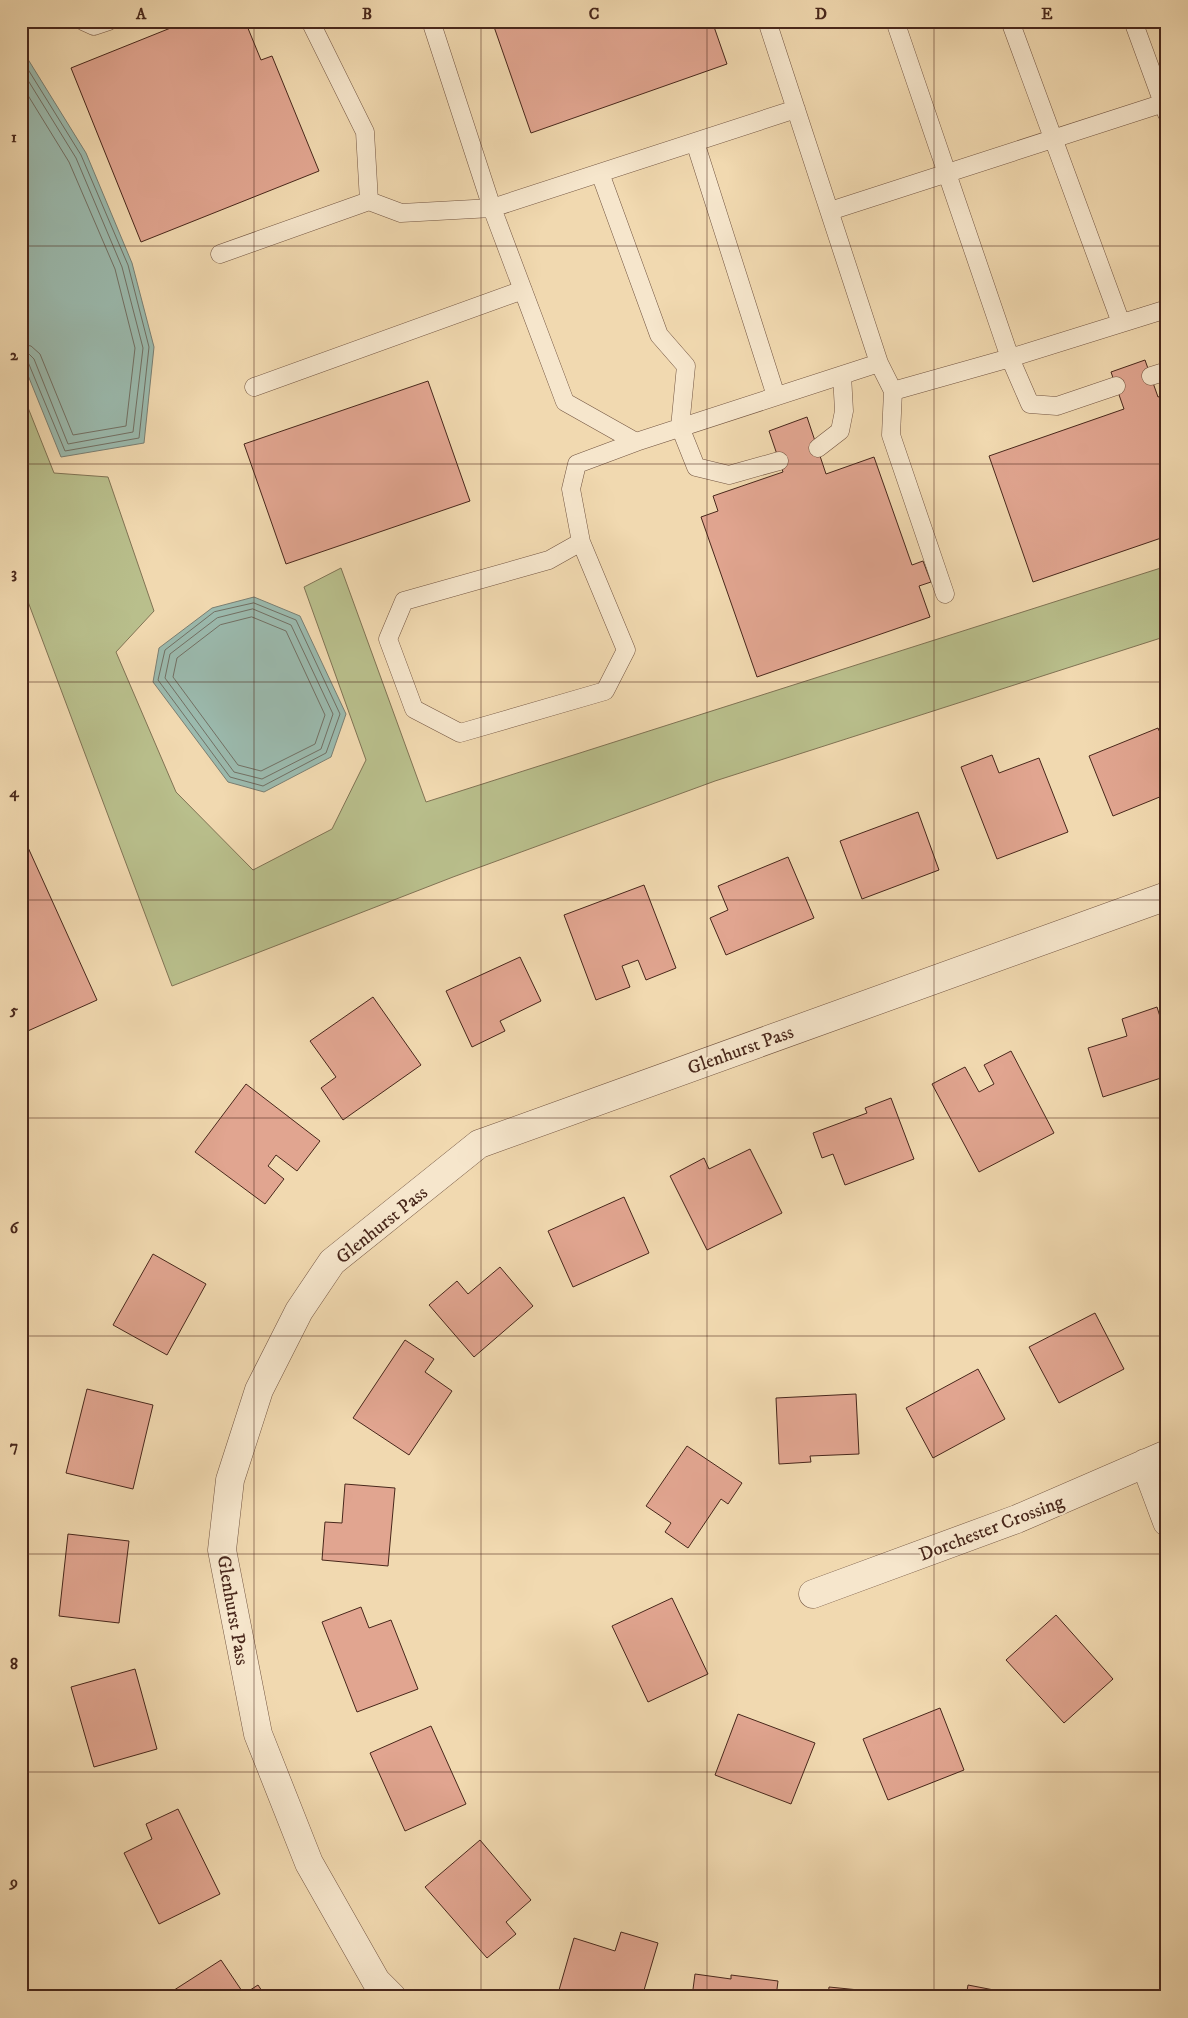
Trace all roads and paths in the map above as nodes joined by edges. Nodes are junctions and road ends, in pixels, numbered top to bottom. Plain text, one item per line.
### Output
1 (83, 21) edge
2 (109, 21) edge
3 (310, 21) edge
4 (431, 21) edge
5 (767, 21) edge
6 (895, 21) edge
7 (1010, 21) edge
8 (1133, 21) edge
9 (1165, 107) edge
10 (796, 108) junction
11 (1053, 139) junction
12 (695, 142) junction
13 (600, 173) junction
14 (947, 174) junction
15 (369, 201) junction
16 (492, 208) junction
17 (830, 211) junction
18 (220, 254) dead end
19 (523, 290) junction
20 (1167, 309) edge
21 (1121, 323) junction
22 (1010, 358) junction
23 (879, 363) junction
24 (842, 375) junction
25 (1116, 386) dead end
26 (254, 387) dead end
27 (893, 391) junction
28 (776, 396) junction
29 (680, 427) junction
30 (636, 442) junction
31 (818, 448) dead end
32 (779, 461) dead end
33 (581, 542) junction
34 (945, 594) dead end
35 (1167, 896) edge
36 (1156, 1458) edge
37 (1167, 1522) edge
38 (813, 1594) dead end
39 (392, 1997) edge

1 - 2 lane
3 - 15 lane
4 - 16 lane
5 - 10 lane
6 - 14 lane
7 - 11 lane
8 - 9 lane
9 - 11 lane
10 - 12 lane
10 - 17 lane
11 - 14 lane
11 - 21 lane
12 - 13 lane
12 - 28 lane
13 - 16 lane
13 - 29 lane
14 - 17 lane
14 - 22 lane
15 - 16 lane
15 - 18 lane
16 - 19 lane
17 - 23 lane
19 - 26 lane
19 - 30 lane
20 - 21 lane
21 - 22 lane
22 - 25 lane
22 - 27 lane
23 - 24 lane
23 - 27 lane
24 - 28 lane
24 - 31 lane
27 - 34 lane
28 - 29 lane
29 - 30 lane
29 - 32 lane
30 - 33 lane
33 - 33 lane
35 - 39 street, Glenhurst Pass
36 - 37 street
36 - 38 street, Dorchester Crossing

